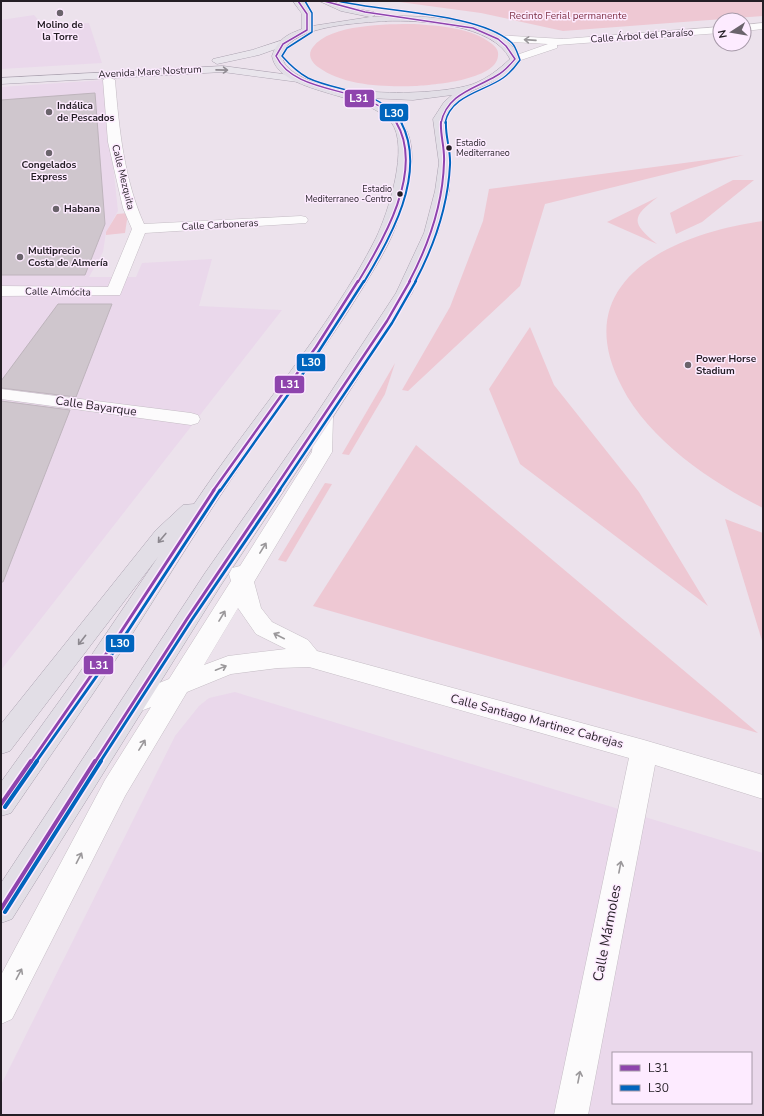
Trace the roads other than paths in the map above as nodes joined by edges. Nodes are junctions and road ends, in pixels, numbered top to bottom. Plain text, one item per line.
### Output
1 (298, 1) edge
2 (324, 1) edge
3 (398, 18) junction
4 (763, 26) edge
5 (752, 27) edge
6 (307, 30) junction
7 (712, 31) edge
8 (496, 38) junction
9 (563, 42) junction
10 (283, 43) junction
11 (515, 59) junction
12 (1, 74) edge
13 (298, 79) junction
14 (109, 80) dead end
15 (1, 81) edge
16 (467, 90) junction
17 (339, 92) junction
18 (301, 220) dead end
19 (139, 229) junction
20 (1, 291) edge
21 (1, 394) edge
22 (324, 417) junction
23 (191, 420) dead end
24 (220, 481) junction
25 (233, 549) junction
26 (242, 581) junction
27 (310, 658) junction
28 (180, 685) junction
29 (133, 704) junction
30 (1, 743) edge
31 (644, 751) junction
32 (763, 787) edge
33 (1, 804) edge
34 (1, 908) edge
35 (1, 1008) edge
36 (571, 1115) edge

1 - 6 highway
2 - 3 highway
3 - 6 highway
3 - 8 highway
4 - 5 street
6 - 10 highway
7 - 9 street, Calle Árbol del Paraíso
9 -> 8 street
8 - 11 highway
9 - 11 street
10 - 12 main road, Avenida Mare Nostrum
10 - 13 highway
11 - 16 highway
15 -> 13 main road, Avenida Mare Nostrum
13 - 17 highway
14 - 19 street, Calle Mezquita
16 - 17 highway
16 - 22 highway
17 - 24 highway
18 - 19 street, Calle Carboneras
19 - 20 street, Calle Almócita
21 - 23 street, Calle Bayarque
22 - 25 highway
26 -> 22 street
24 -> 30 highway
24 - 33 highway
25 - 26 street, Calle Santiago Martinez Cabrejas
25 - 29 highway
27 -> 26 street, Calle Santiago Martinez Cabrejas
28 -> 26 street
28 -> 27 street, Calle Santiago Martinez Cabrejas
27 - 31 street, Calle Santiago Martinez Cabrejas
28 - 29 street, Calle Santiago Martinez Cabrejas
35 -> 28 street
29 - 34 highway
31 - 32 street, Calle Santiago Martinez Cabrejas
36 -> 31 street, Calle Mármoles

